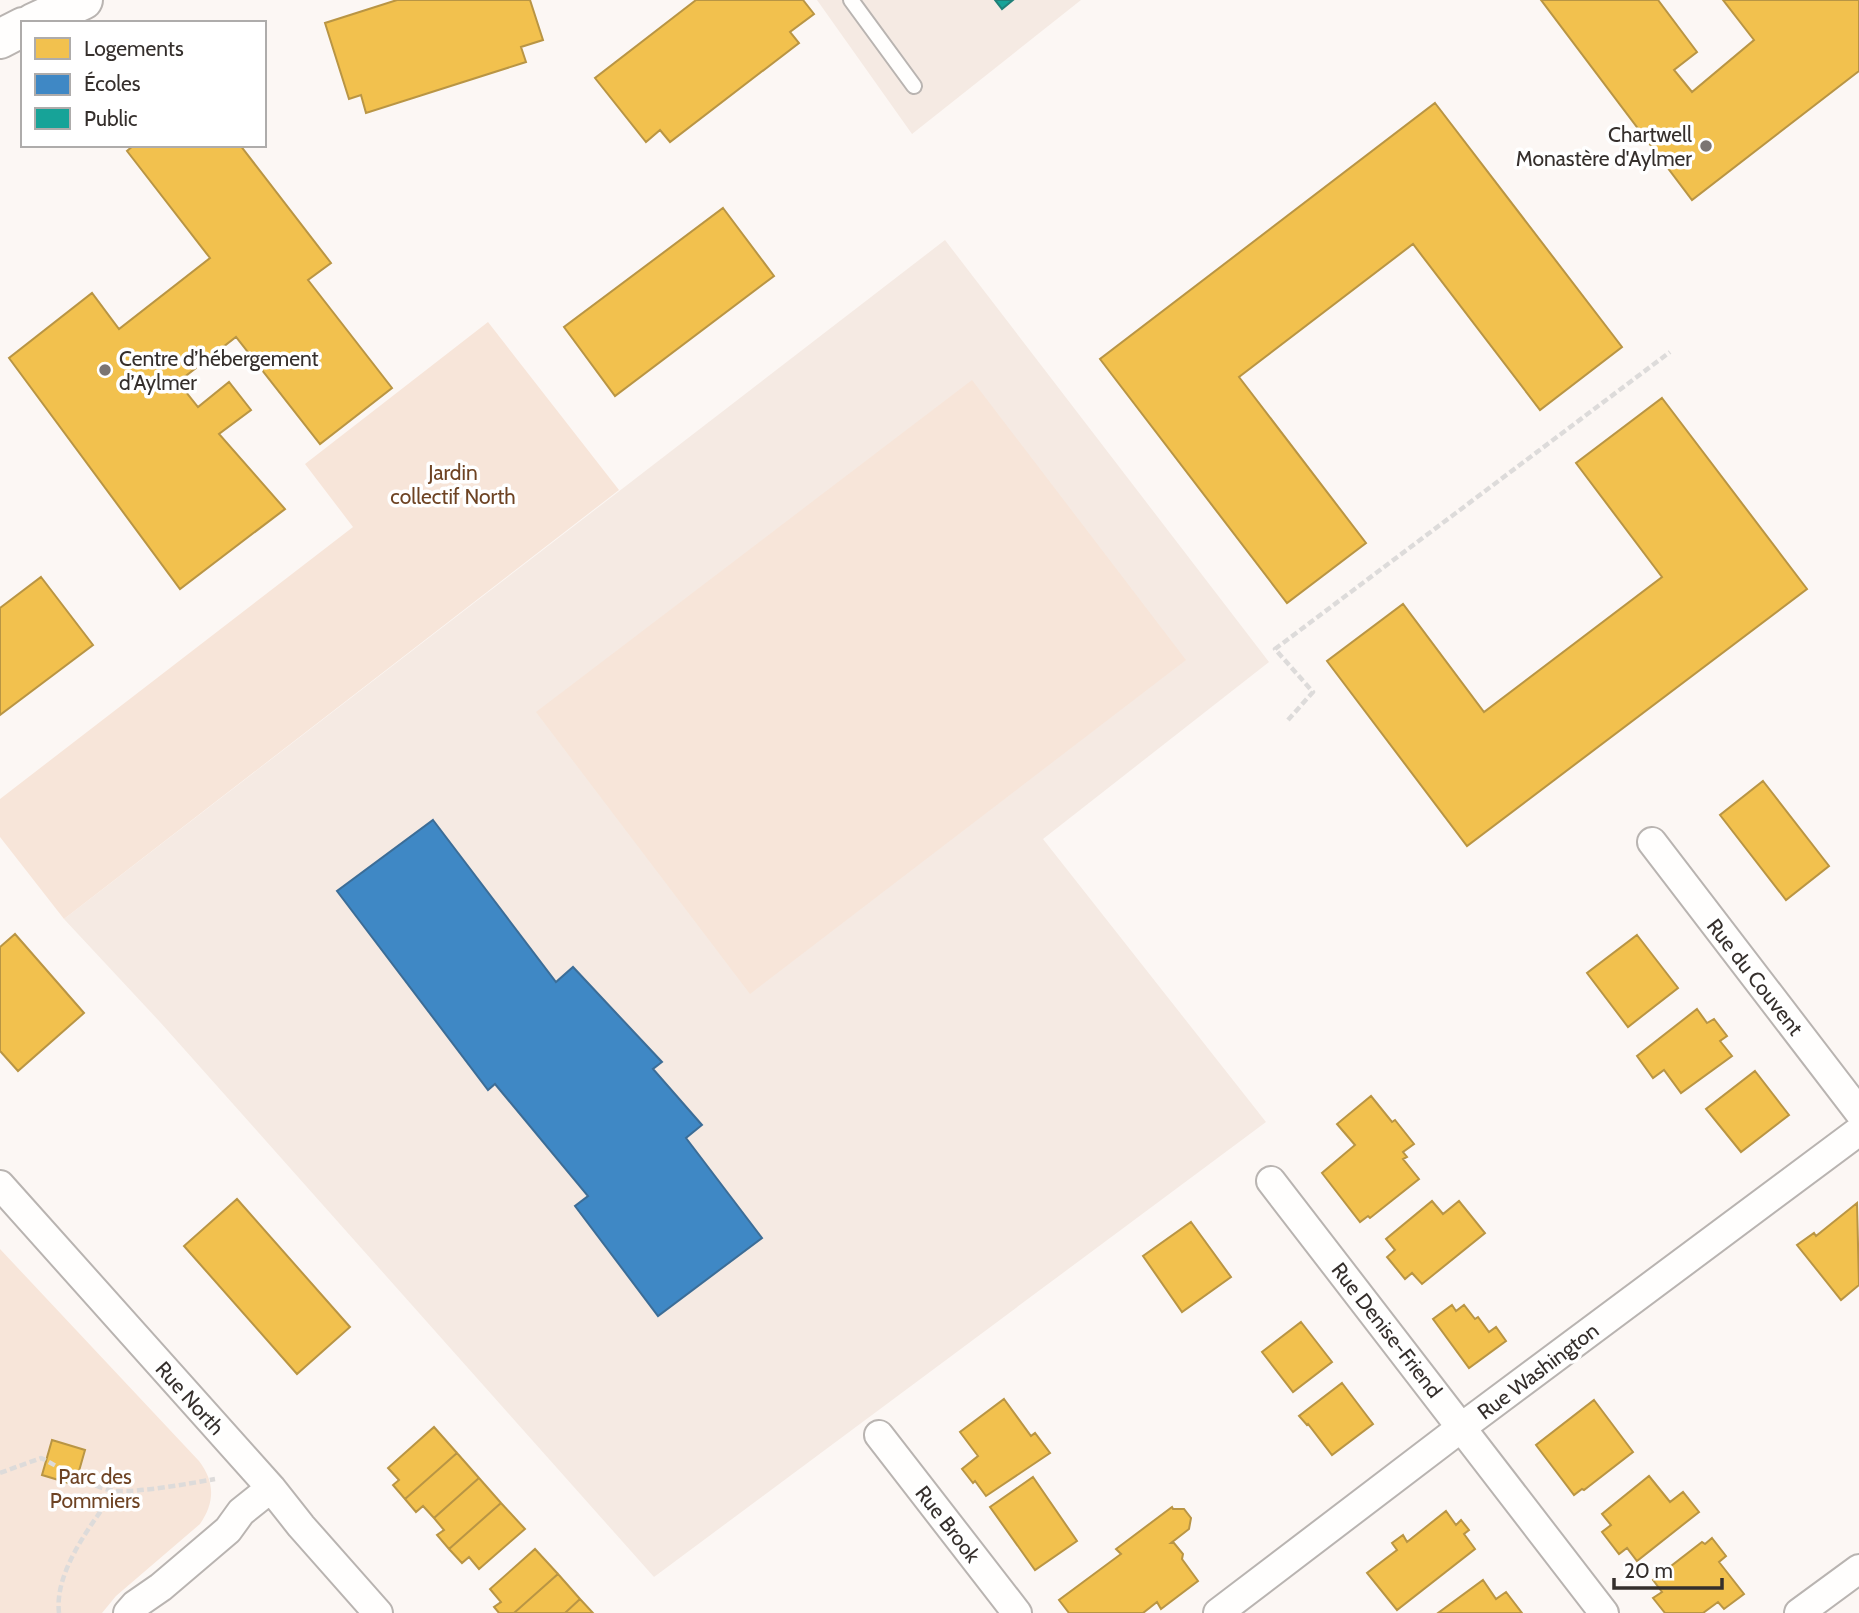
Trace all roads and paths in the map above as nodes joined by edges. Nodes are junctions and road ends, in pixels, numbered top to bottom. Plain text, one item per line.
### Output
1 (83, 0) edge
2 (851, 0) edge
3 (37, 21) edge
4 (21, 28) edge
5 (0, 39) edge
6 (914, 86) dead end
7 (1670, 352) dead end
8 (1288, 720) dead end
9 (1652, 842) dead end
10 (1859, 1112) edge
11 (1859, 1131) edge
12 (1271, 1181) dead end
13 (0, 1185) edge
14 (1462, 1427) junction
15 (879, 1436) dead end
16 (0, 1473) edge
17 (215, 1479) dead end
18 (271, 1488) junction
19 (115, 1491) junction
20 (1859, 1569) edge
21 (59, 1613) edge
22 (128, 1613) edge
23 (378, 1613) edge
24 (1017, 1613) edge
25 (1218, 1613) edge
26 (1604, 1613) edge
27 (1799, 1613) edge

1 - 3 main road
2 - 6 lane
4 - 5 main road
7 - 8 path
9 - 10 street, Rue du Couvent
11 - 14 street, Rue Washington
12 - 14 street, Rue Denise-Friend
13 - 18 street, Rue North
14 - 25 street, Rue Washington
14 - 26 street, Rue Denise-Friend
15 - 24 street, Rue Brook
16 - 19 path
17 - 19 path
18 - 22 street
18 - 23 street, Rue North
19 - 21 path
20 - 27 street

